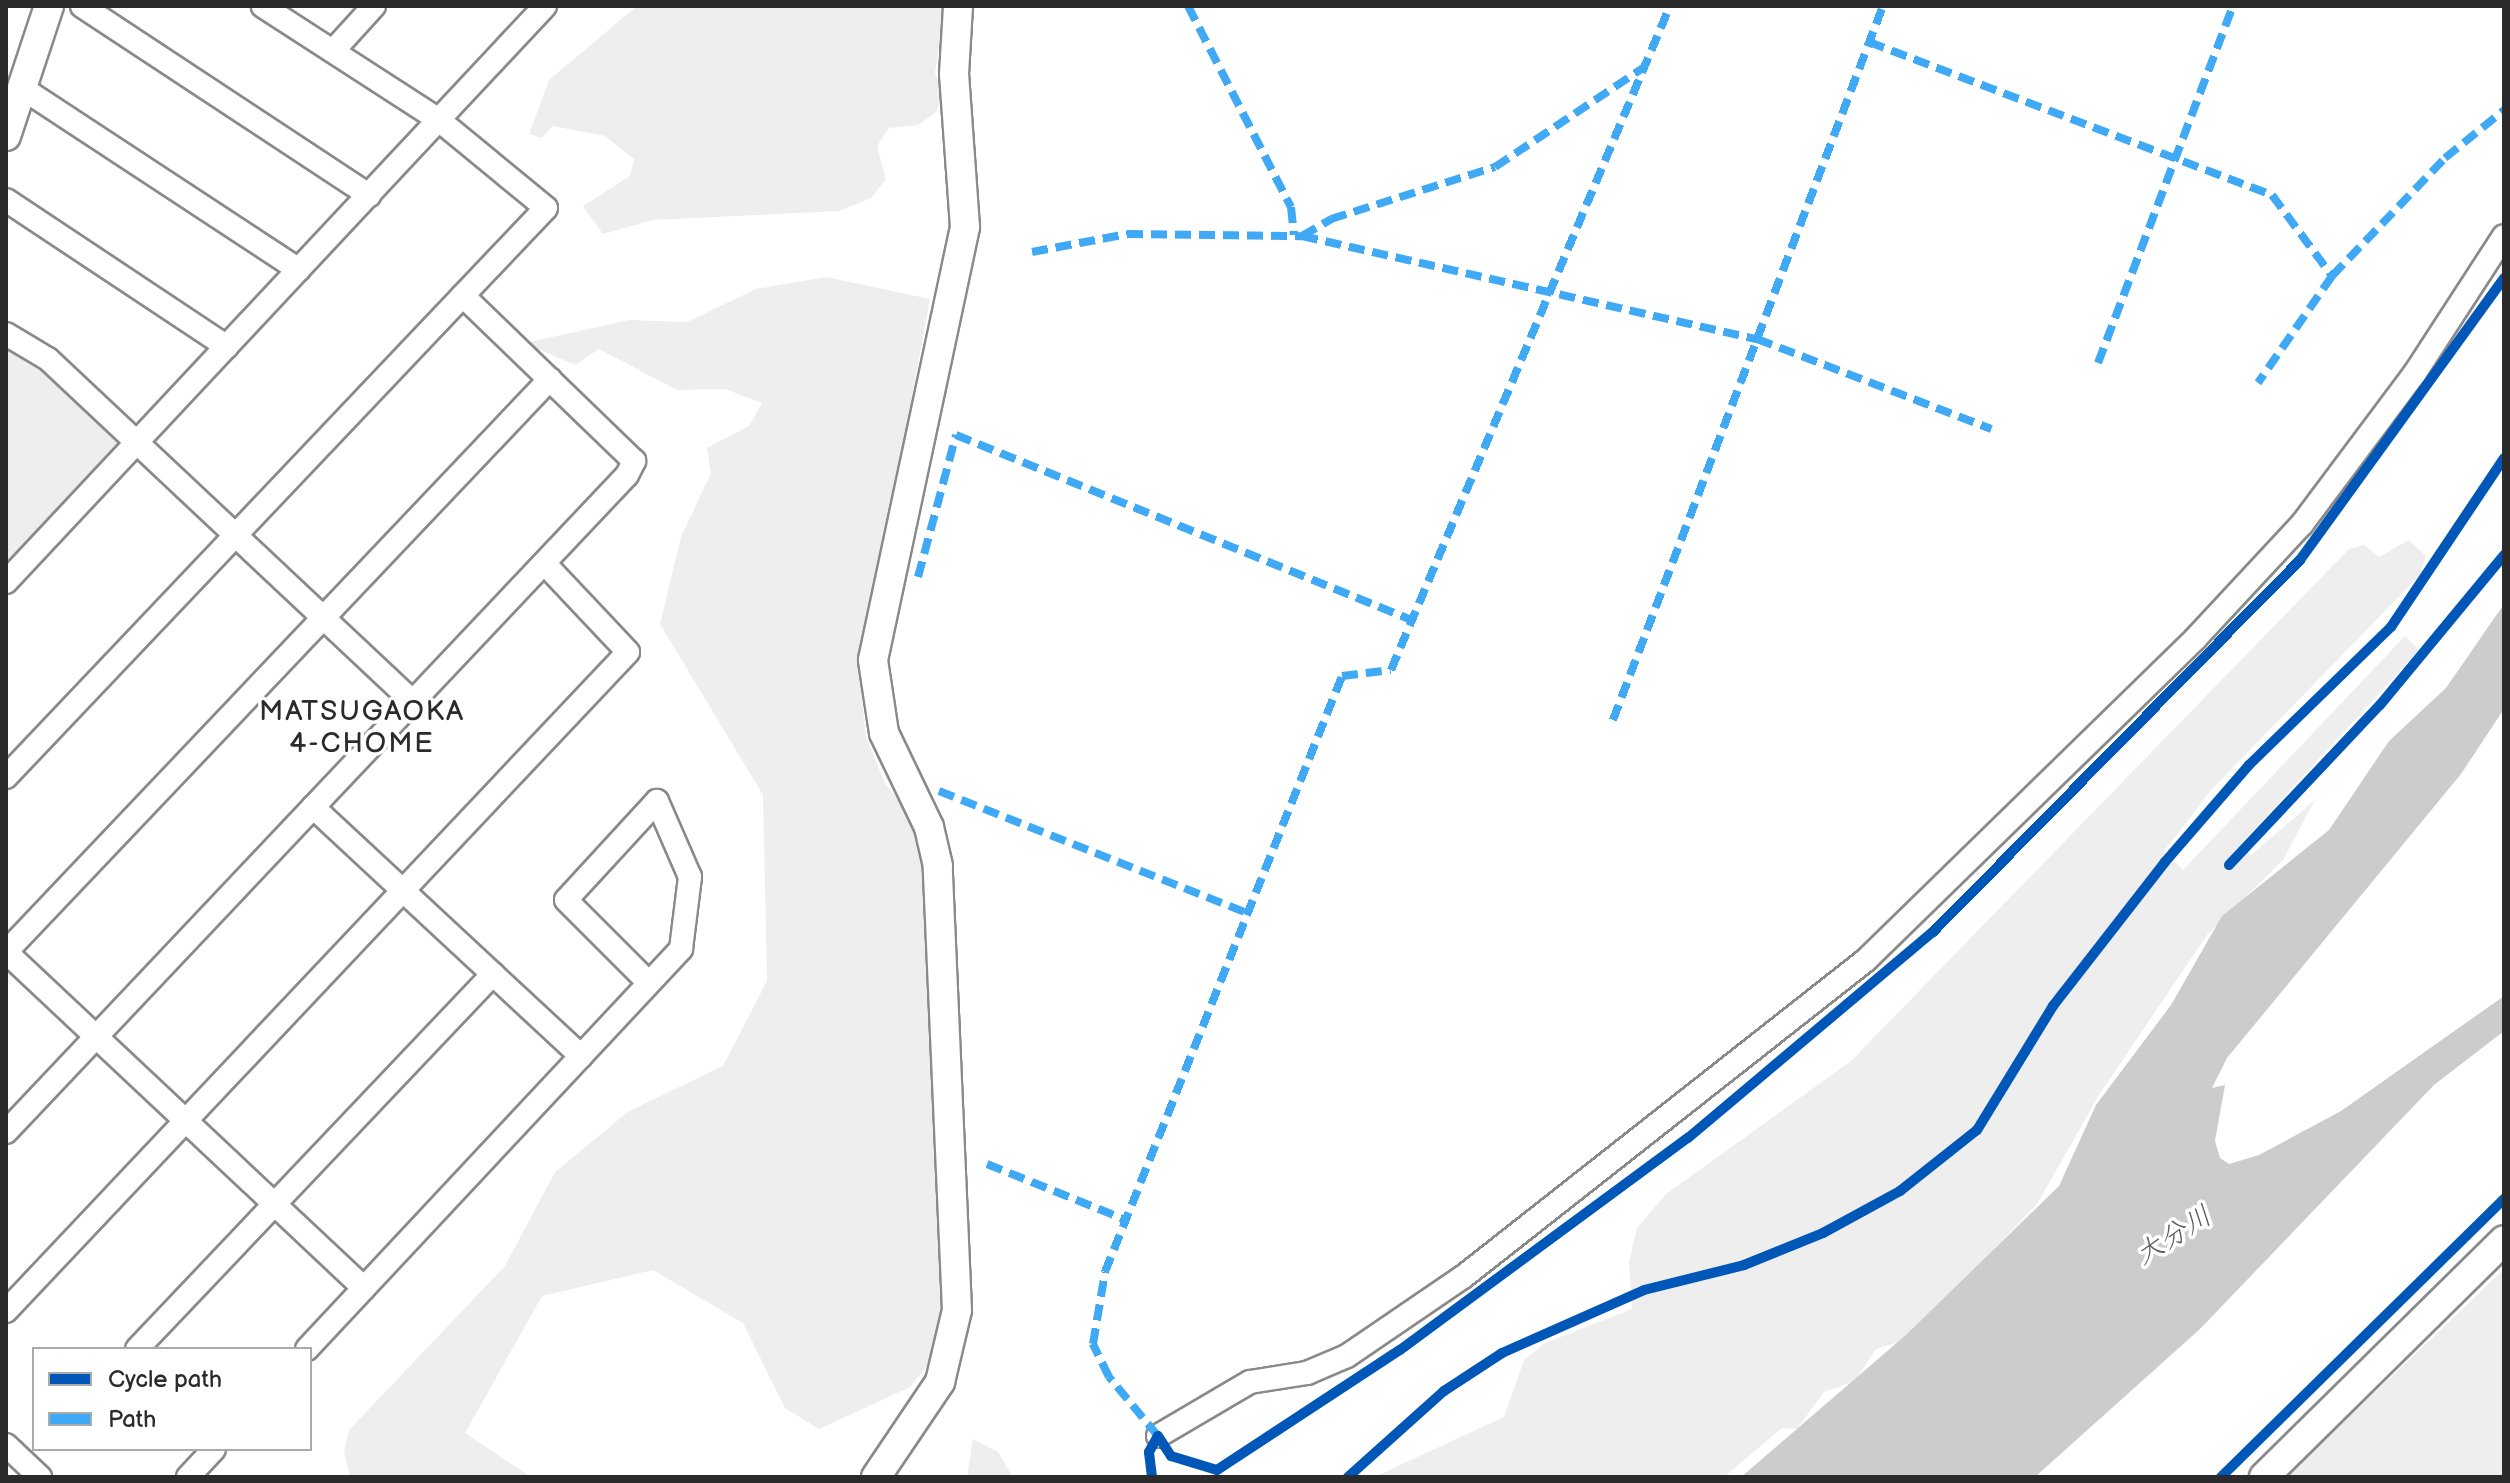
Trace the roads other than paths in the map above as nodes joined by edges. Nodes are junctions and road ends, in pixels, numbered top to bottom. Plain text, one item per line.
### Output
1 (49, 6) edge
2 (82, 6) edge
3 (263, 6) edge
4 (374, 6) edge
5 (545, 6) edge
6 (958, 6) edge
7 (333, 51) junction
8 (22, 88) junction
9 (439, 120) junction
10 (6, 136) edge
11 (369, 195) junction
12 (6, 200) edge
13 (2504, 236) edge
14 (299, 270) junction
15 (463, 296) junction
16 (6, 334) edge
17 (227, 347) junction
18 (550, 379) junction
19 (137, 443) junction
20 (236, 535) junction
21 (544, 563) junction
22 (6, 582) edge
23 (324, 617) junction
24 (413, 702) junction
25 (6, 777) edge
26 (313, 807) junction
27 (403, 890) junction
28 (6, 952) edge
29 (493, 974) junction
30 (649, 983) junction
31 (96, 1037) junction
32 (581, 1056) junction
33 (186, 1121) junction
34 (6, 1132) edge
35 (275, 1205) junction
36 (2504, 1240) edge
37 (364, 1288) junction
38 (6, 1311) edge
39 (139, 1347) edge
40 (309, 1347) edge
41 (1158, 1436) dead end
42 (6, 1445) edge
43 (212, 1451) edge
44 (37, 1464) edge
45 (188, 1477) edge
46 (876, 1477) edge
47 (2264, 1477) edge

1 - 8 street
2 - 11 street
3 - 7 street
4 - 7 street
5 - 9 street
6 - 46 street
7 - 9 street
8 - 10 street
8 - 14 street
9 - 11 street
9 - 15 street
11 - 14 street
12 - 17 street
13 - 41 street
14 - 17 street
15 - 18 street
15 - 20 street
16 - 19 street
17 - 19 street
18 - 21 street
18 - 23 street
19 - 20 street
19 - 22 street
20 - 23 street
20 - 25 street
21 - 24 street
21 - 27 street
23 - 24 street
23 - 28 street
24 - 26 street
26 - 27 street
26 - 31 street
27 - 29 street
27 - 33 street
28 - 31 street
29 - 32 street
29 - 35 street
30 - 30 street
30 - 32 street
31 - 33 street
31 - 34 street
32 - 37 street
33 - 35 street
33 - 38 street
35 - 37 street
35 - 39 street
36 - 47 street
37 - 40 street
42 - 44 street
43 - 45 street

